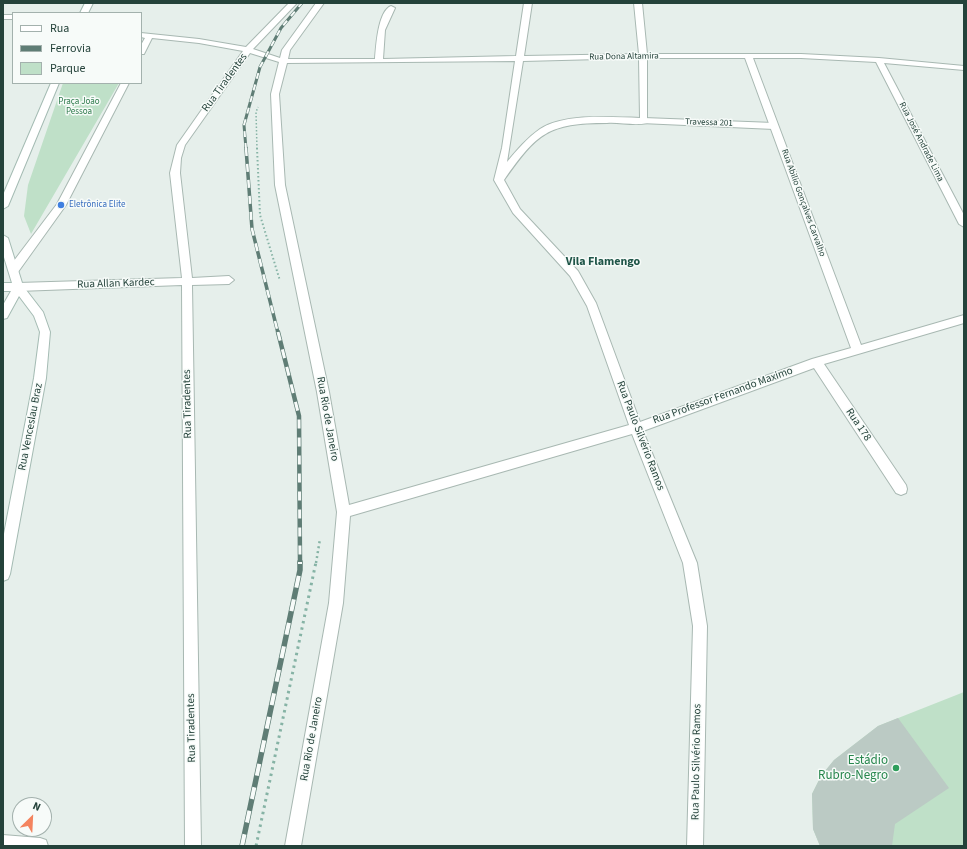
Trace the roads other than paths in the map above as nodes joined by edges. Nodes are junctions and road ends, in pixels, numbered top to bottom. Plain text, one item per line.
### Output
1 (89, 3) edge
2 (293, 3) edge
3 (320, 3) edge
4 (528, 3) edge
5 (638, 3) edge
6 (391, 8) dead end
7 (84, 12) edge
8 (142, 35) edge
9 (150, 36) junction
10 (142, 50) edge
11 (248, 50) junction
12 (643, 56) junction
13 (748, 56) junction
14 (520, 58) junction
15 (283, 60) junction
16 (879, 60) junction
17 (379, 61) junction
18 (964, 68) edge
19 (55, 84) edge
20 (124, 84) edge
21 (644, 121) junction
22 (774, 126) junction
23 (499, 180) junction
24 (3, 206) edge
25 (964, 224) edge
26 (3, 238) edge
27 (14, 269) junction
28 (229, 280) dead end
29 (187, 281) junction
30 (3, 287) edge
31 (18, 287) junction
32 (3, 315) edge
33 (964, 319) edge
34 (857, 350) junction
35 (816, 362) junction
36 (636, 428) junction
37 (901, 489) dead end
38 (344, 512) junction
39 (3, 574) edge
40 (3, 843) edge
41 (40, 846) edge
42 (193, 846) edge
43 (293, 846) edge
44 (695, 846) edge

1 - 7 street
2 - 11 street, Rua Tiradentes
3 - 15 street, Rua Rio de Janeiro
4 - 14 street
5 - 12 street
6 - 17 street
8 - 9 street, Rua Dona Altamira
9 - 10 street
9 - 11 street, Rua Dona Altamira
11 - 15 street, Rua Dona Altamira
11 - 29 street, Rua Tiradentes
12 - 13 street, Rua Dona Altamira
12 - 14 street, Rua Dona Altamira
12 - 21 street
13 - 16 street, Rua Dona Altamira
13 - 22 street, Rua Abilio Gonçalves Carvalho
14 - 17 street, Rua Dona Altamira
14 - 23 street
15 - 17 street, Rua Dona Altamira
15 - 38 street, Rua Rio de Janeiro
16 - 18 street, Rua Dona Altamira
16 - 25 street, Rua José Andrade Lima
19 - 24 street
20 - 27 street
21 - 22 street, Travessa 201
21 - 23 street, Travessa 201
22 - 34 street, Rua Abilio Gonçalves Carvalho
23 - 36 street, Rua Paulo Silvério Ramos
26 - 27 street
27 - 31 street
28 - 29 street, Rua Allan Kardec
29 - 31 street, Rua Allan Kardec
29 - 42 street, Rua Tiradentes
30 - 31 street, Rua Allan Kardec
31 - 32 street
31 - 39 street, Rua Venceslau Braz
33 - 34 street, Rua Professor Fernando Maximo
34 - 35 street, Rua Professor Fernando Maximo
35 - 36 street, Rua Professor Fernando Maximo
35 - 37 street, Rua 178
36 - 38 street, Rua Professor Fernando Maximo
36 - 44 street, Rua Paulo Silvério Ramos
38 - 43 street, Rua Rio de Janeiro
40 - 41 street

